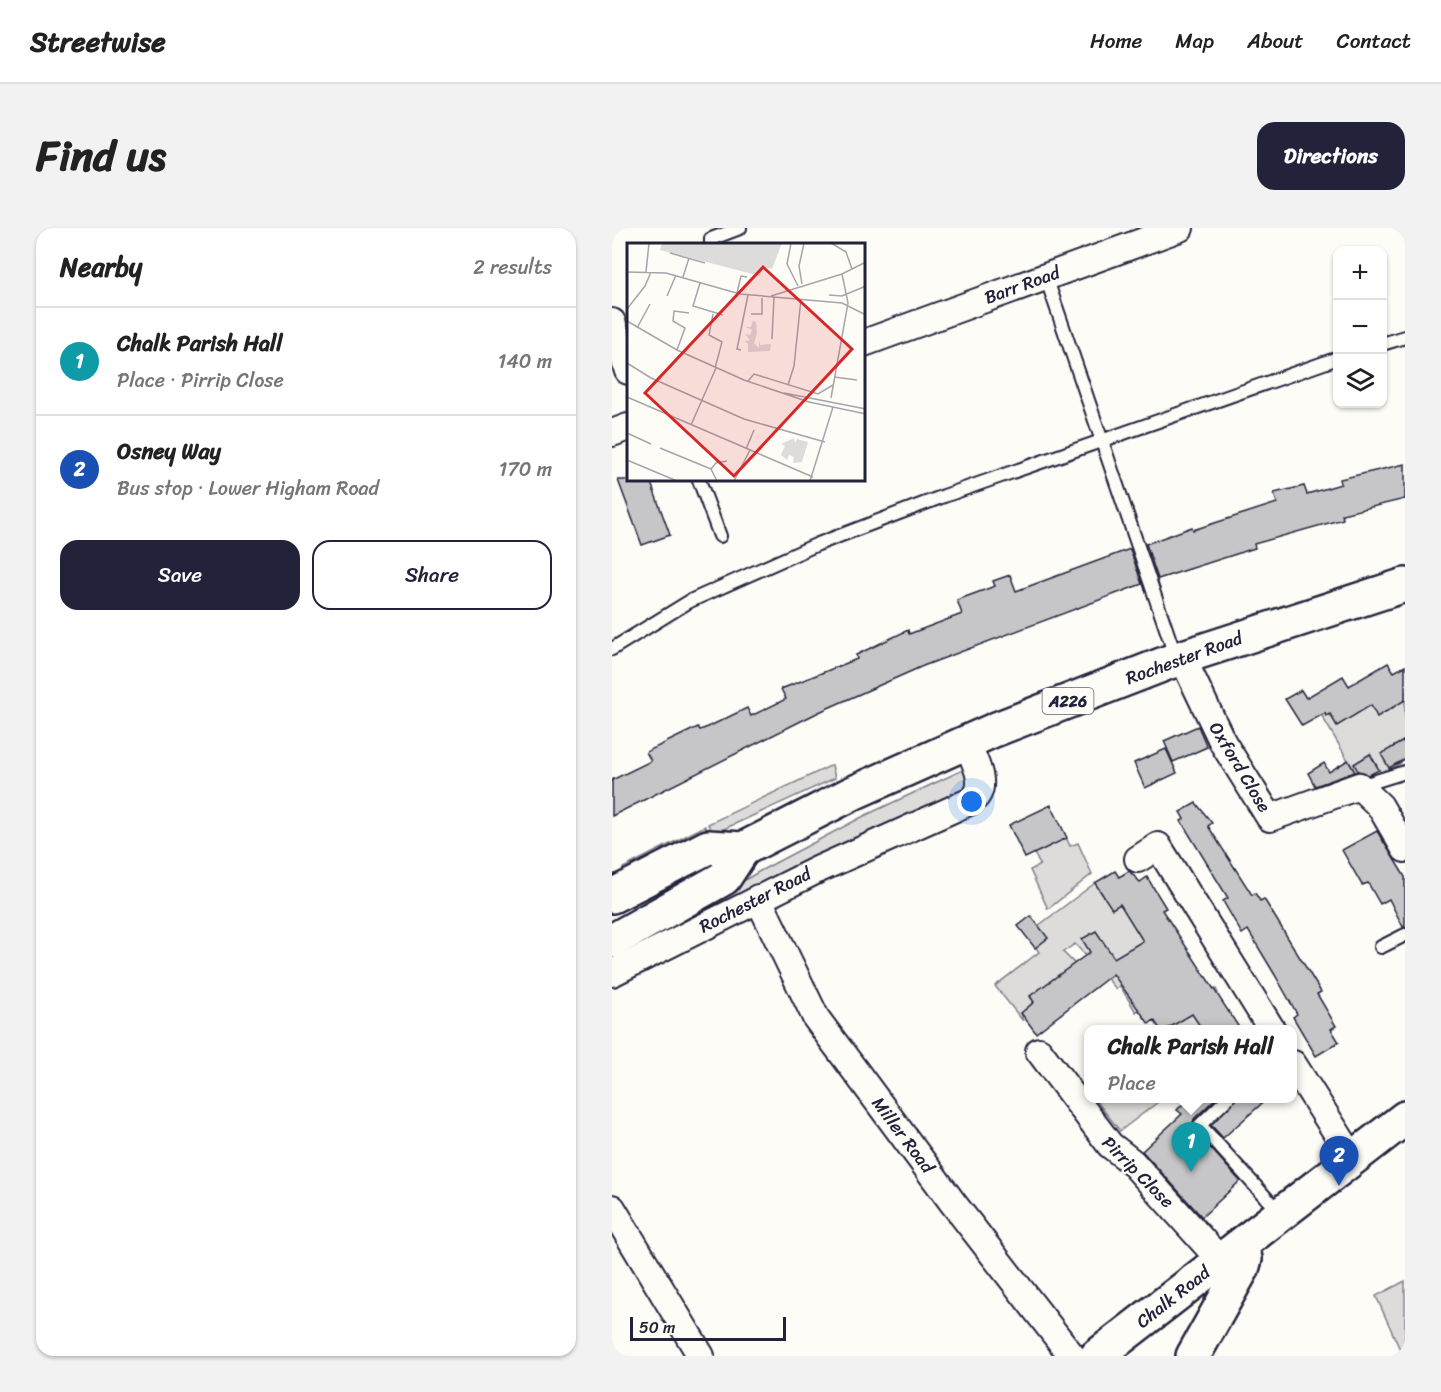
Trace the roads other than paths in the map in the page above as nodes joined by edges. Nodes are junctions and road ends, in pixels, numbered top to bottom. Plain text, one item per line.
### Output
1 (740, 228) edge
2 (1180, 228) edge
3 (711, 243) edge
4 (1046, 277) junction
5 (612, 322) edge
6 (1405, 337) edge
7 (866, 342) edge
8 (1387, 343) edge
9 (1333, 360) edge
10 (627, 367) edge
11 (627, 427) edge
12 (612, 433) edge
13 (1103, 441) junction
14 (700, 482) edge
15 (720, 536) dead end
16 (1405, 585) edge
17 (612, 649) edge
18 (1180, 658) junction
19 (966, 741) junction
20 (1405, 772) edge
21 (1359, 786) junction
22 (743, 849) junction
23 (1405, 849) edge
24 (1138, 859) dead end
25 (612, 896) edge
26 (758, 898) junction
27 (1405, 935) edge
28 (612, 941) edge
29 (1381, 947) dead end
30 (612, 973) edge
31 (1270, 1025) edge
32 (1039, 1051) dead end
33 (1297, 1070) edge
34 (1223, 1103) edge
35 (1405, 1118) edge
36 (1352, 1157) junction
37 (1269, 1201) dead end
38 (612, 1208) edge
39 (1228, 1254) junction
40 (702, 1356) edge
41 (1072, 1356) edge
42 (1097, 1356) edge
43 (1193, 1356) edge

1 - 3 lane
2 - 4 street, Barr Road
4 - 7 street, Barr Road
4 - 13 lane
5 - 10 street
6 - 8 lane
9 - 13 lane
11 - 12 street
13 - 17 lane
13 - 18 lane
14 - 15 lane
16 - 18 main road, Rochester Road / A226
18 - 19 main road, Rochester Road / A226
18 - 21 street, Oxford Close
19 - 22 main road, Rochester Road / A226
19 - 26 street, Rochester Road
20 - 21 lane
21 - 23 street
22 - 25 main road
22 - 28 main road, Rochester Road / A226
24 - 31 street
26 - 30 street, Rochester Road
26 - 41 street, Miller Road
27 - 29 lane
32 - 39 street, Pirrip Close
33 - 36 street
34 - 37 lane
35 - 36 main road, Chalk Road
36 - 39 main road, Chalk Road
38 - 40 street
39 - 42 main road, Chalk Road
39 - 43 main road

